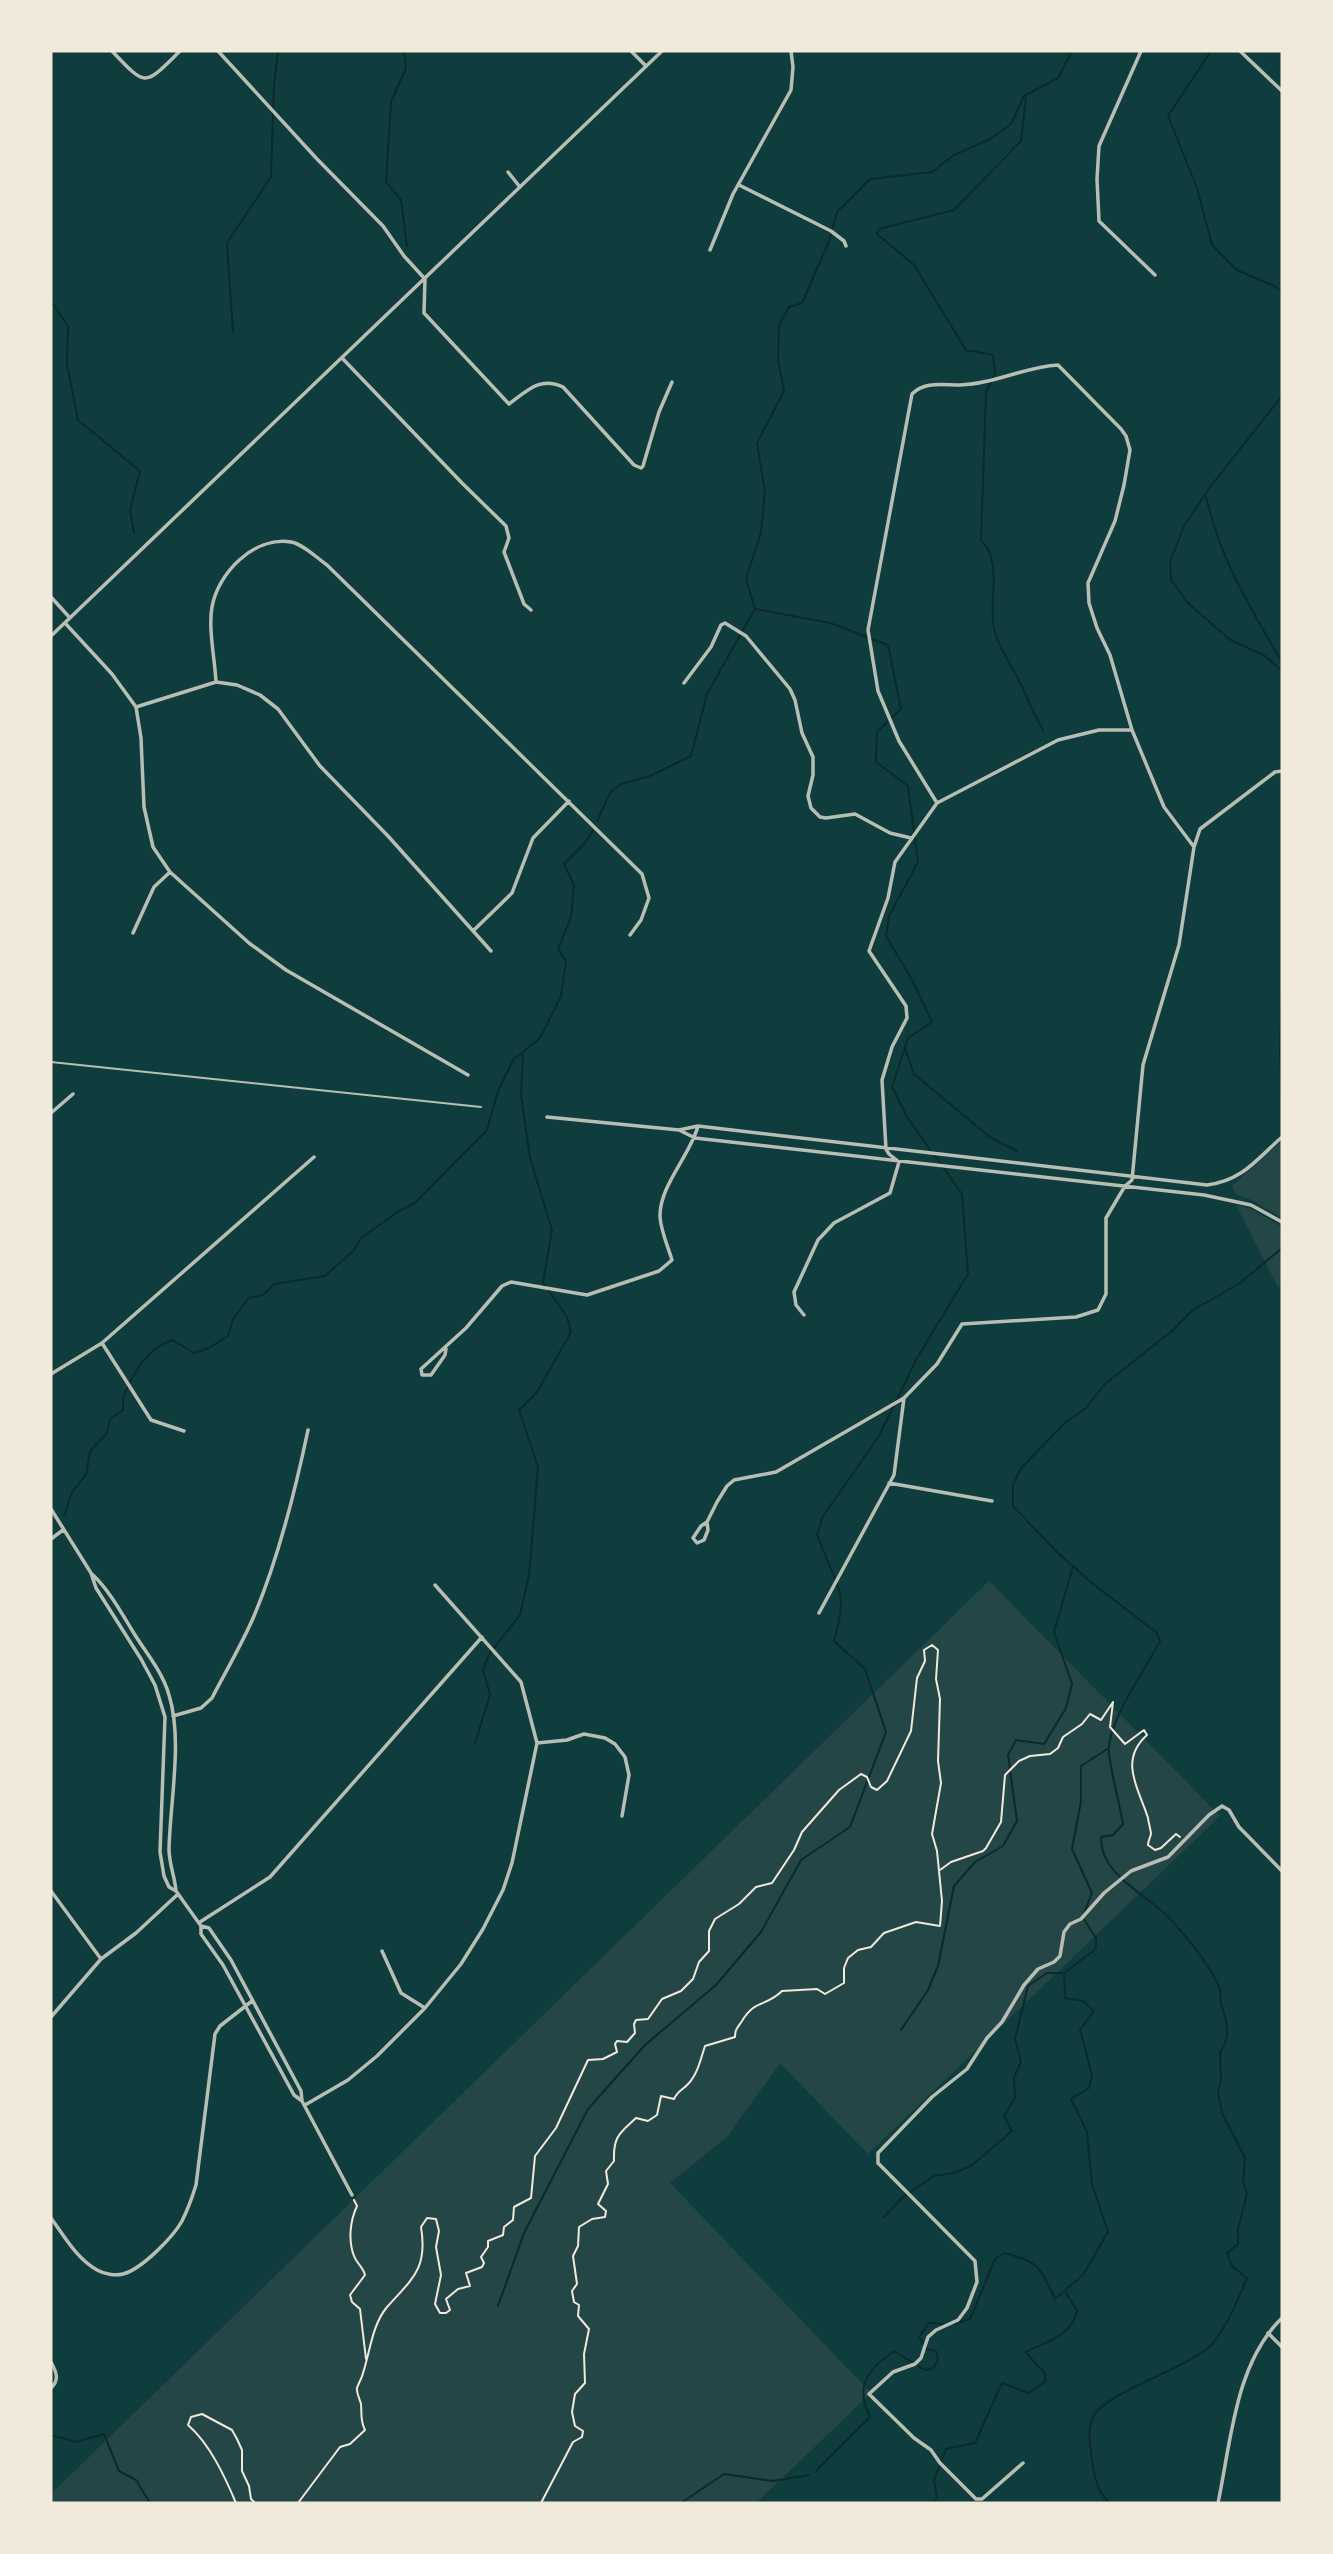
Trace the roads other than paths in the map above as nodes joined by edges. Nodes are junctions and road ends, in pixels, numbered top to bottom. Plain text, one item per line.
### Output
1 (112, 51) edge
2 (180, 51) edge
3 (218, 51) edge
4 (631, 51) edge
5 (662, 51) edge
6 (791, 51) edge
7 (1141, 51) edge
8 (1240, 51) edge
9 (646, 66) junction
10 (1282, 91) edge
11 (508, 172) dead end
12 (738, 185) junction
13 (520, 187) junction
14 (846, 246) dead end
15 (710, 250) dead end
16 (1155, 275) dead end
17 (425, 279) junction
18 (342, 358) junction
19 (672, 382) dead end
20 (51, 597) edge
21 (531, 610) dead end
22 (70, 618) junction
23 (65, 623) junction
24 (51, 636) edge
25 (216, 682) junction
26 (684, 683) dead end
27 (136, 707) junction
28 (1132, 730) junction
29 (1282, 771) edge
30 (569, 802) junction
31 (936, 803) junction
32 (911, 838) junction
33 (1194, 847) junction
34 (170, 872) junction
35 (473, 931) junction
36 (133, 933) dead end
37 (630, 935) dead end
38 (492, 951) dead end
39 (51, 1062) edge
40 (468, 1075) dead end
41 (73, 1094) dead end
42 (481, 1107) dead end
43 (51, 1114) edge
44 (547, 1117) dead end
45 (698, 1126) junction
46 (679, 1130) junction
47 (1282, 1137) edge
48 (695, 1138) junction
49 (886, 1149) junction
50 (314, 1157) dead end
51 (899, 1162) junction
52 (1132, 1175) junction
53 (1125, 1186) junction
54 (1282, 1222) edge
55 (804, 1315) dead end
56 (102, 1343) junction
57 (446, 1349) junction
58 (51, 1374) edge
59 (904, 1398) junction
60 (308, 1430) dead end
61 (184, 1431) dead end
62 (889, 1483) junction
63 (992, 1501) dead end
64 (51, 1509) edge
65 (707, 1522) junction
66 (64, 1530) junction
67 (51, 1539) edge
68 (90, 1573) junction
69 (435, 1585) dead end
70 (819, 1614) dead end
71 (482, 1637) junction
72 (173, 1716) junction
73 (165, 1717) junction
74 (537, 1743) junction
75 (622, 1816) dead end
76 (1282, 1871) edge
77 (51, 1891) edge
78 (176, 1893) junction
79 (200, 1924) junction
80 (382, 1951) dead end
81 (101, 1959) junction
82 (252, 2001) junction
83 (244, 2006) junction
84 (425, 2008) junction
85 (51, 2017) edge
86 (304, 2103) junction
87 (352, 2195) road end
88 (51, 2218) edge
89 (1282, 2318) edge
90 (1268, 2333) junction
91 (1282, 2347) edge
92 (51, 2362) edge
93 (51, 2388) edge
94 (1023, 2463) dead end
95 (1219, 2503) edge

1 - 2 street
3 - 17 street
4 - 9 street
5 - 9 street
6 - 12 street
7 - 16 street
8 - 10 street
9 - 13 street
11 - 13 street
12 - 14 street
12 - 15 street
13 - 17 street
17 - 18 street
17 - 19 street
18 - 21 street
18 - 22 street
20 - 22 street
22 - 23 street
23 - 24 street
23 - 27 street
25 - 27 street
25 - 30 street
25 - 35 street
26 - 32 street
27 - 34 street
28 - 31 street
28 - 31 street
28 - 33 street
29 - 33 street
30 - 35 street
30 - 37 street
31 - 32 street
32 - 49 street
33 - 52 street
34 - 36 street
34 - 40 street
35 - 38 street
39 - 42 lane
41 - 43 street
44 - 46 street
45 - 46 street
45 - 48 street
45 - 49 street
46 - 48 street
47 - 52 street
48 - 51 street
48 - 57 street
49 - 51 street
49 - 52 street
50 - 56 street
51 - 53 street
51 - 55 street
52 - 53 street
53 - 54 street
53 - 59 street
56 - 58 street
56 - 61 street
57 - 57 street
59 - 62 street
59 - 65 street
60 - 72 street
62 - 63 street
62 - 70 street
64 - 66 street
65 - 65 street
66 - 67 street
66 - 68 street
68 - 72 street
68 - 73 street
69 - 71 street
71 - 74 street
71 - 79 street
72 - 73 street
72 - 78 street
73 - 78 street
74 - 75 street
74 - 84 street
76 - 94 street
77 - 81 street
78 - 79 street
78 - 81 street
79 - 82 street
79 - 83 street
80 - 84 street
81 - 85 street
82 - 83 street
82 - 86 street
83 - 86 street
83 - 88 street
84 - 86 street
86 - 87 street
89 - 90 street
90 - 91 street
90 - 95 street
92 - 93 street

